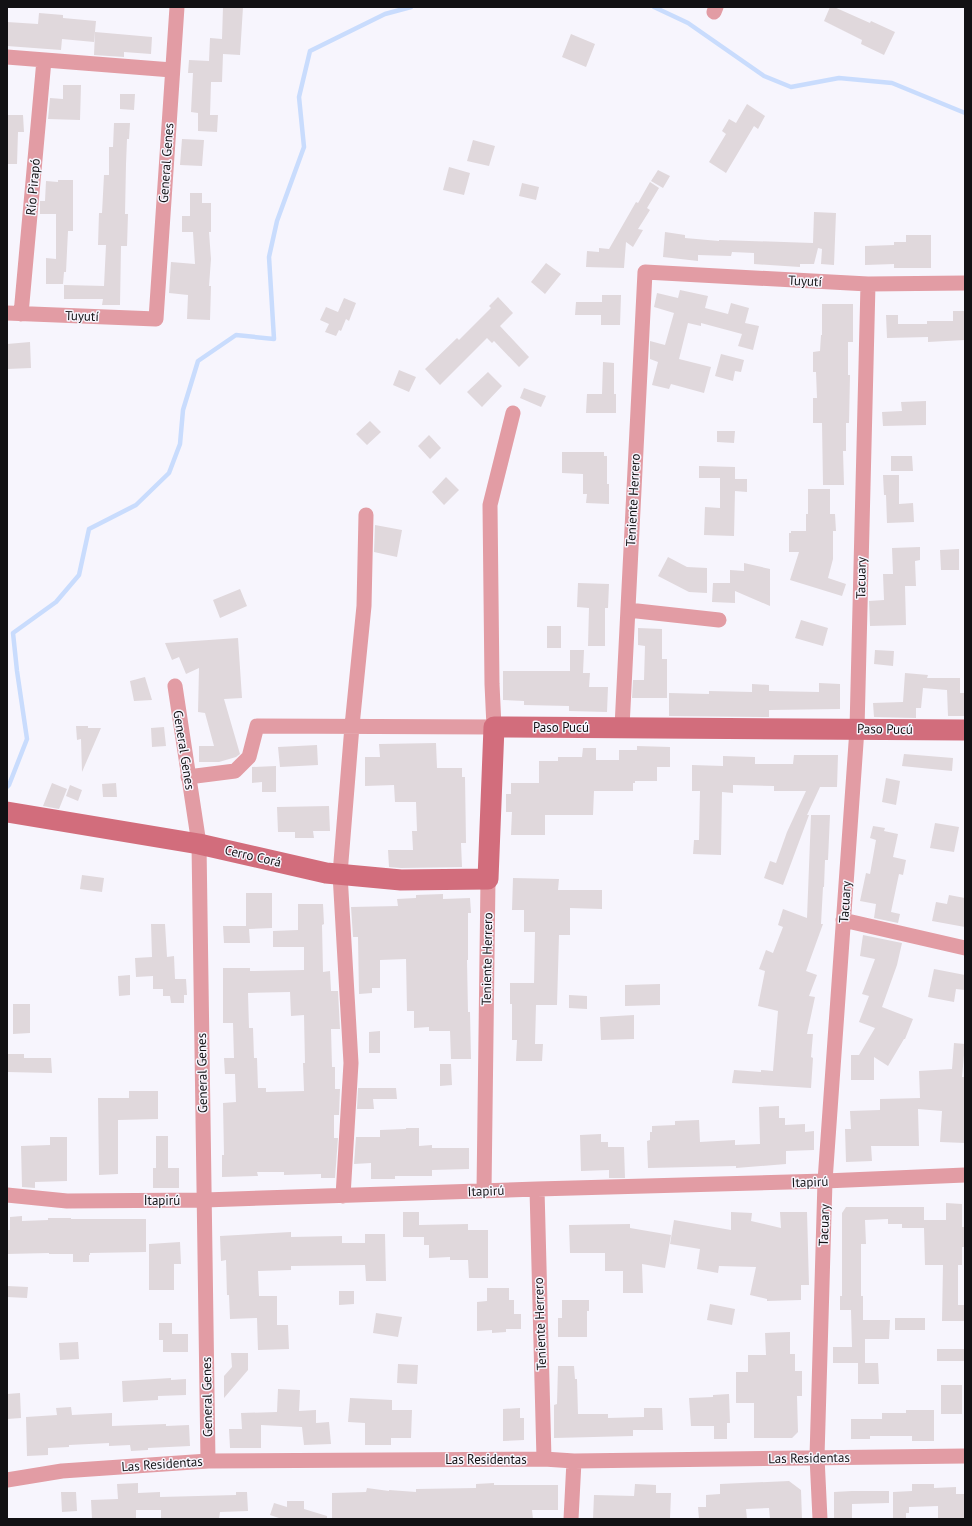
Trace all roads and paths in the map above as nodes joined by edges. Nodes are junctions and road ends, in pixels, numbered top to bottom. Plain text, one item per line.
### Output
1 (176, 7) edge
2 (7, 58) edge
3 (44, 60) junction
4 (172, 70) junction
5 (645, 272) joint
6 (965, 283) edge
7 (868, 284) junction
8 (14, 313) edge
9 (156, 319) joint
10 (514, 413) dead end
11 (366, 515) dead end
12 (628, 610) junction
13 (719, 620) dead end
14 (175, 686) dead end
15 (352, 726) junction
16 (494, 727) junction
17 (622, 727) junction
18 (857, 729) junction
19 (965, 730) edge
20 (188, 777) junction
21 (13, 813) edge
22 (198, 844) junction
23 (340, 874) junction
24 (488, 879) junction
25 (843, 920) junction
26 (965, 948) edge
27 (965, 1175) edge
28 (825, 1181) junction
29 (537, 1189) junction
30 (484, 1191) junction
31 (7, 1195) edge
32 (344, 1196) junction
33 (204, 1200) junction
34 (965, 1456) edge
35 (817, 1457) junction
36 (544, 1459) junction
37 (208, 1461) junction
38 (574, 1461) junction
39 (7, 1480) edge
40 (571, 1519) edge
41 (820, 1519) edge

1 - 4 street, General Genes
2 - 3 street
3 - 4 street
3 - 8 street, Río Pirapó
4 - 9 street, General Genes
5 - 7 street, Tuyutí
5 - 12 street, Teniente Herrero
6 - 7 street, Tuyutí
7 - 18 street, Tacuary
8 - 9 street, Tuyutí
10 - 16 street
11 - 15 street
12 - 13 street
12 - 17 street, Teniente Herrero
14 - 20 street, General Genes
15 - 16 street, Paso Pucú
15 - 20 street, Paso Pucú
15 - 23 street
16 - 17 main road, Paso Pucú
16 - 24 main road, Teniente Herrero
17 - 18 main road, Paso Pucú
18 - 19 main road, Paso Pucú
18 - 25 street, Tacuary
20 - 22 street, General Genes
21 - 22 main road, Cerro Corá
22 - 23 main road, Cerro Corá
22 - 33 street, General Genes
23 - 24 main road, Cerro Corá
23 - 32 street
24 - 30 street, Teniente Herrero
25 - 26 street
25 - 28 street, Tacuary
27 - 28 street, Itapirú
28 - 29 street, Itapirú
28 - 35 street, Tacuary
29 - 30 street, Itapirú
29 - 36 street, Teniente Herrero
30 - 32 street, Itapirú
31 - 33 street, Itapirú
32 - 33 street, Itapirú
33 - 37 street, General Genes
34 - 35 street, Las Residentas
35 - 38 street, Las Residentas
35 - 41 street, Tacuary
36 - 37 street, Las Residentas
36 - 38 street, Las Residentas
37 - 39 street, Las Residentas
38 - 40 street

